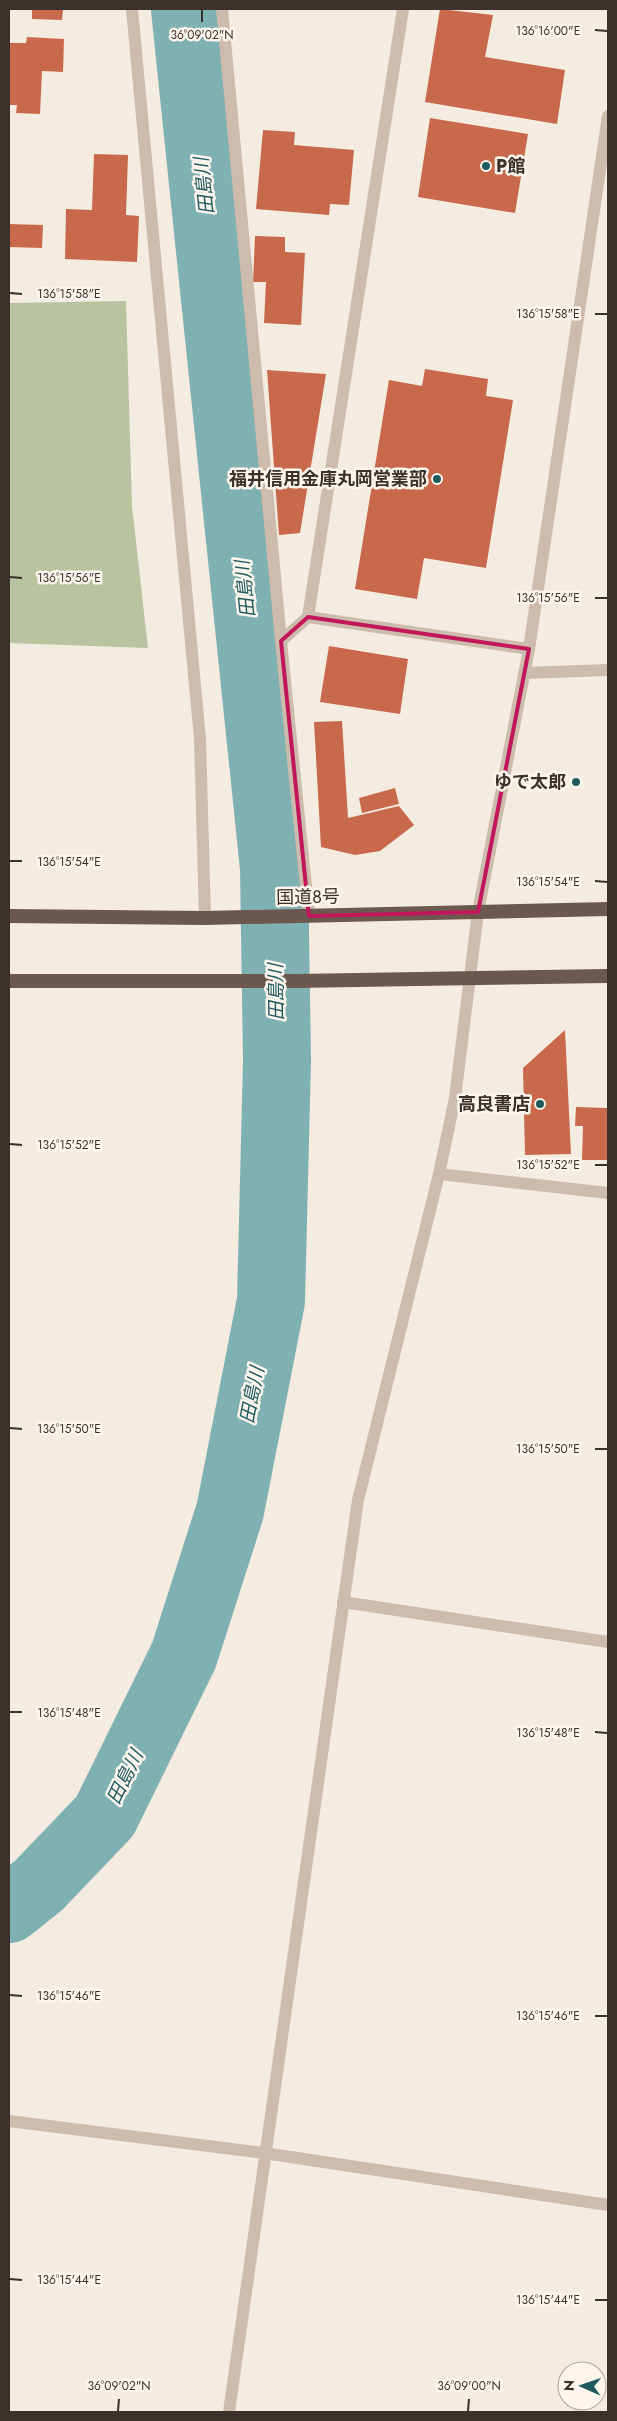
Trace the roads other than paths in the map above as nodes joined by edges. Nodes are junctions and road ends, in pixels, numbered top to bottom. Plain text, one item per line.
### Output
1 (132, 9) edge
2 (222, 9) edge
3 (403, 9) edge
4 (608, 116) edge
5 (308, 617) junction
6 (281, 641) junction
7 (529, 649) junction
8 (608, 670) edge
9 (524, 674) junction
10 (608, 909) edge
11 (478, 912) junction
12 (9, 916) edge
13 (309, 916) junction
14 (205, 918) junction
15 (608, 976) edge
16 (469, 977) junction
17 (9, 981) edge
18 (439, 1174) junction
19 (608, 1193) edge
20 (343, 1602) junction
21 (608, 1642) edge
22 (9, 2121) edge
23 (264, 2153) junction
24 (608, 2205) edge
25 (229, 2412) edge

1 - 14 street
2 - 6 street
3 - 5 street
4 - 7 street
5 - 6 street
5 - 7 street
6 - 13 street
7 - 9 street
8 - 9 street
9 - 11 street
10 - 11 highway, 国道8号
11 - 13 highway, 国道8号
11 - 16 street
12 - 14 highway, 国道8号
13 - 14 highway, 国道8号
15 - 16 highway
16 - 17 highway
16 - 18 street
18 - 19 street
18 - 20 street
20 - 21 street
20 - 23 street
22 - 23 street
23 - 24 street
23 - 25 street

